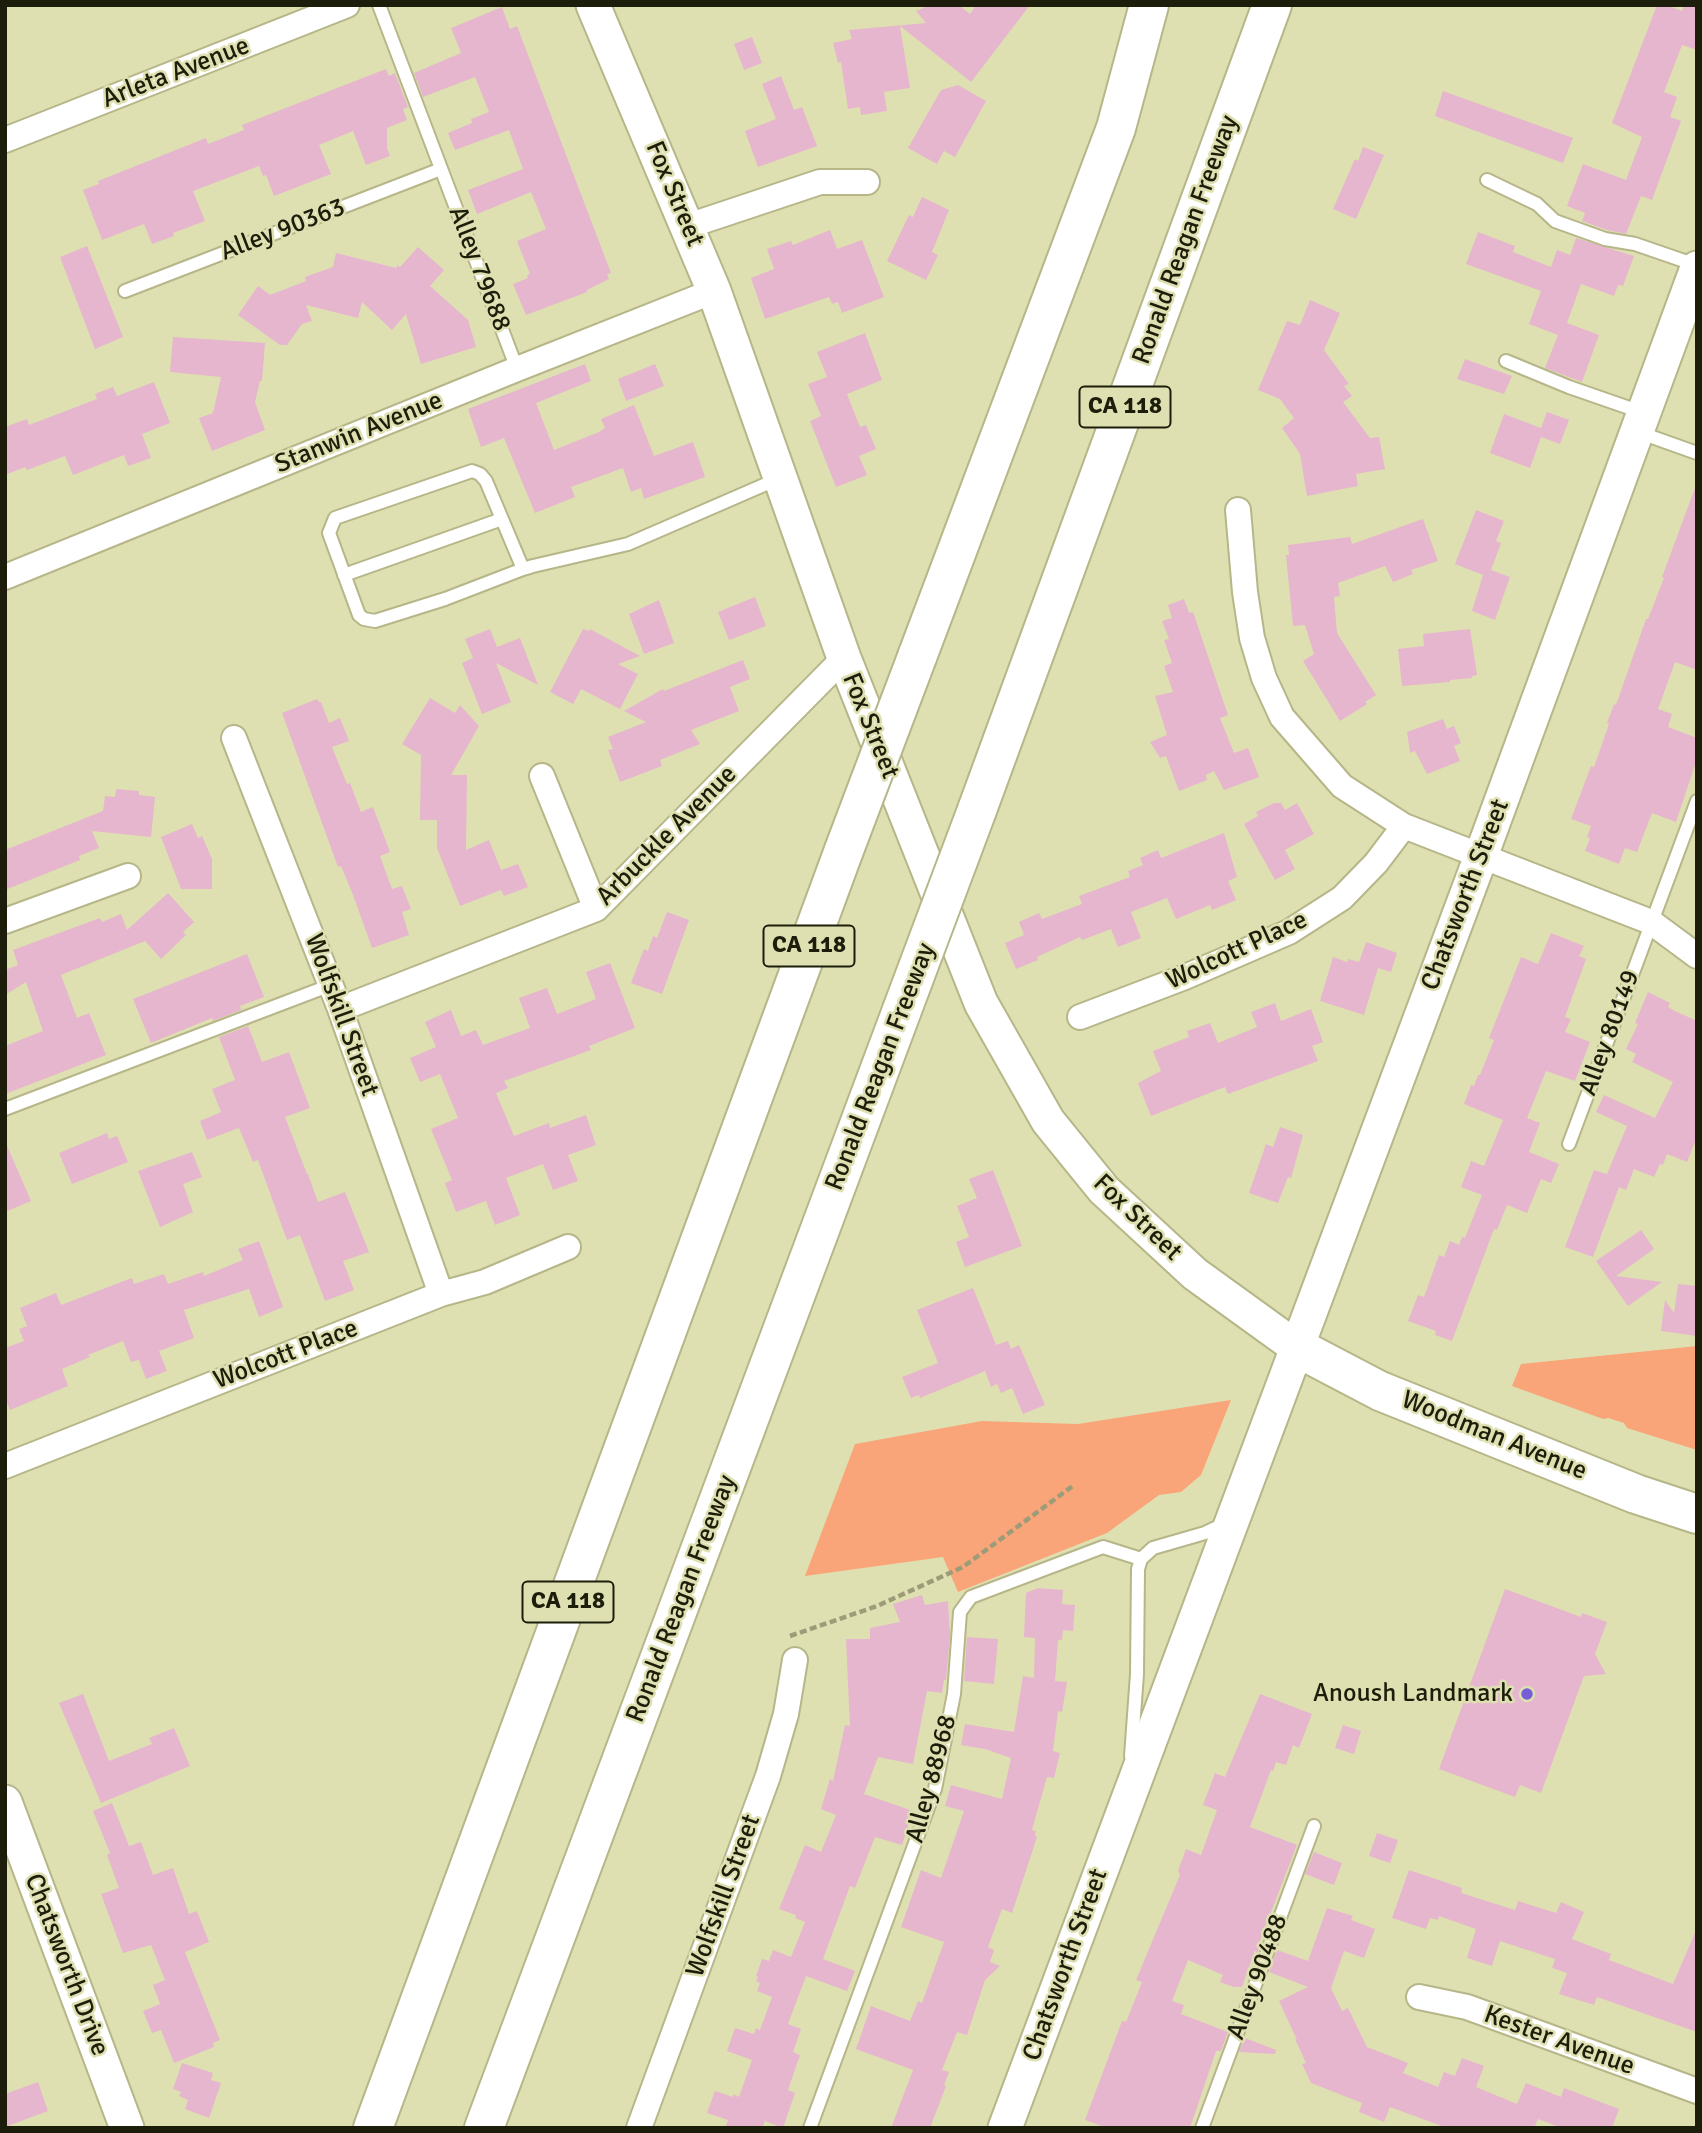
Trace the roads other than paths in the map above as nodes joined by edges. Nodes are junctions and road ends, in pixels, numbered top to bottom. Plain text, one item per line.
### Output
1 (347, 5) edge
2 (379, 5) edge
3 (593, 5) edge
4 (1149, 5) edge
5 (1165, 5) edge
6 (1272, 5) edge
7 (1116, 128) junction
8 (5, 140) edge
9 (441, 169) junction
10 (1488, 180) dead end
11 (867, 182) dead end
12 (688, 226) junction
13 (1697, 267) edge
14 (125, 292) dead end
15 (714, 292) junction
16 (1506, 361) dead end
17 (517, 369) junction
18 (1641, 423) junction
19 (1697, 453) edge
20 (780, 478) junction
21 (1238, 510) dead end
22 (502, 519) junction
23 (523, 569) junction
24 (344, 575) junction
25 (5, 577) edge
26 (844, 658) junction
27 (234, 738) dead end
28 (542, 776) dead end
29 (1697, 801) edge
30 (1404, 826) junction
31 (1482, 856) junction
32 (128, 876) dead end
33 (596, 909) junction
34 (5, 921) edge
35 (1651, 922) junction
36 (1697, 956) edge
37 (331, 985) junction
38 (340, 1009) junction
39 (1080, 1017) dead end
40 (5, 1109) edge
41 (1569, 1144) dead end
42 (568, 1247) dead end
43 (441, 1294) junction
44 (1296, 1347) junction
45 (5, 1466) edge
46 (1697, 1514) edge
47 (1231, 1521) junction
48 (1140, 1559) junction
49 (789, 1649) road end
50 (1127, 1801) junction
51 (5, 1802) edge
52 (1314, 1826) dead end
53 (1419, 1997) dead end
54 (1697, 2091) edge
55 (127, 2128) edge
56 (373, 2128) edge
57 (484, 2128) edge
58 (639, 2128) edge
59 (810, 2128) edge
60 (1005, 2128) edge
61 (1202, 2128) edge

1 - 8 street, Arleta Avenue
2 - 9 lane, Alley 79688
3 - 12 main road, Fox Street
4 - 7 main road, CA 118
5 - 7 main road
6 - 57 main road, Ronald Reagan Freeway / CA 118, bridge
7 - 56 main road, CA 118, bridge
9 - 14 lane, Alley 90363
9 - 17 lane, Alley 79688
10 - 13 lane
11 - 12 street
12 - 15 main road, Fox Street
13 - 18 main road, Chatsworth Street
15 - 17 street, Stanwin Avenue
15 - 20 main road, Fox Street
16 - 18 lane
17 - 25 street, Stanwin Avenue
18 - 19 lane
18 - 31 main road, Chatsworth Street
20 - 23 lane
20 - 26 main road, Fox Street
21 - 30 street
22 - 23 lane
22 - 24 lane
22 - 24 lane
23 - 24 lane
26 - 33 street, Arbuckle Avenue
26 - 44 main road, Fox Street
27 - 37 street, Wolfskill Street
28 - 33 street
29 - 35 lane, Alley 80149
30 - 31 street
30 - 39 street, Wolcott Place
31 - 35 street
31 - 44 main road, Chatsworth Street
32 - 34 street
33 - 38 street, Arbuckle Avenue
35 - 36 street
35 - 41 lane, Alley 80149
37 - 38 street, Wolfskill Street
37 - 40 lane
38 - 43 street, Wolfskill Street
42 - 43 street, Wolcott Place
43 - 45 street, Wolcott Place
44 - 46 main road, Woodman Avenue
44 - 47 main road, Chatsworth Street
47 - 48 lane
47 - 50 main road, Chatsworth Street
48 - 50 lane, Chatsworth Street
48 - 59 lane, Alley 88968
49 - 58 street, Wolfskill Street
50 - 60 main road, Chatsworth Street
51 - 55 main road, Chatsworth Drive
52 - 61 lane, Alley 90488
53 - 54 street, Kester Avenue

